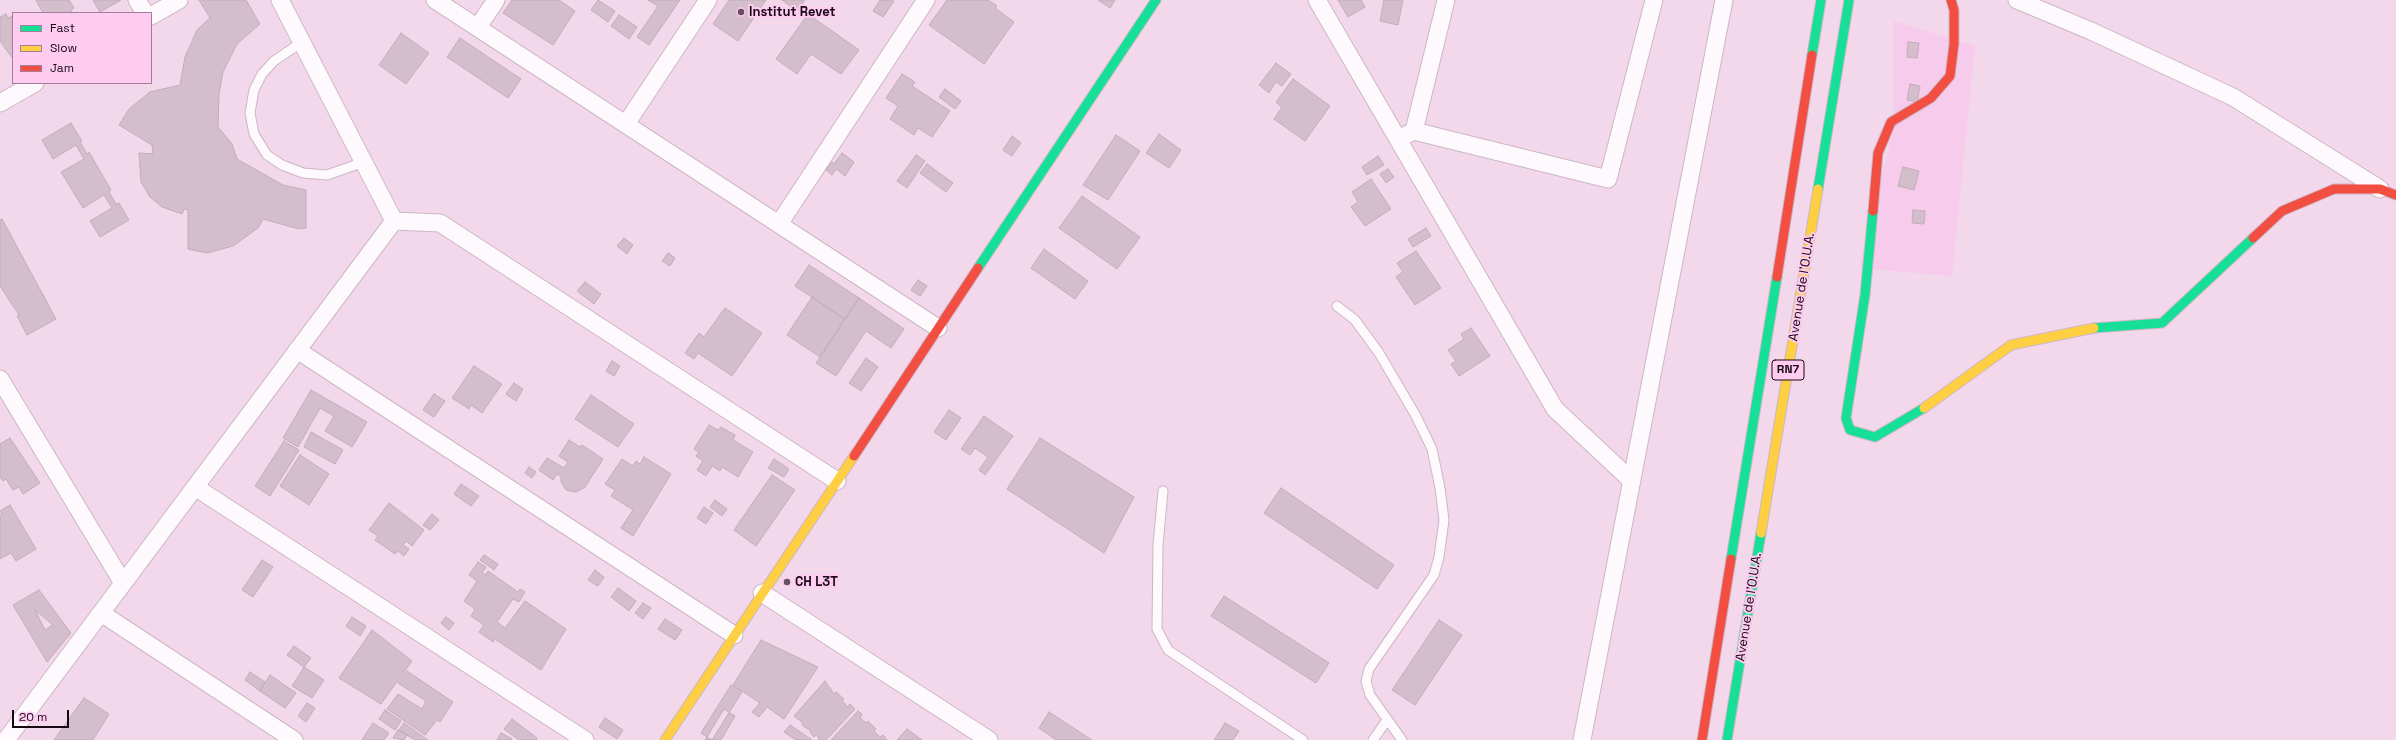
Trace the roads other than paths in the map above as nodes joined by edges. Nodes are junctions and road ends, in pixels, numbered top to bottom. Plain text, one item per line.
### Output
1 (137, 0) edge
2 (179, 0) edge
3 (280, 0) edge
4 (436, 0) edge
5 (496, 0) edge
6 (708, 0) edge
7 (926, 0) edge
8 (1156, 0) edge
9 (1317, 0) edge
10 (1446, 0) edge
11 (1654, 0) edge
12 (1724, 0) edge
13 (1821, 0) edge
14 (1850, 0) edge
15 (1951, 0) edge
16 (2017, 0) edge
17 (144, 12) edge
18 (152, 15) edge
19 (478, 28) junction
20 (302, 42) junction
21 (33, 84) edge
22 (0, 103) edge
23 (626, 124) junction
24 (1414, 131) junction
25 (1398, 139) junction
26 (364, 162) junction
27 (2380, 189) junction
28 (2396, 196) edge
29 (394, 221) junction
30 (779, 224) junction
31 (1337, 306) dead end
32 (938, 328) junction
33 (297, 350) junction
34 (0, 379) edge
35 (837, 481) junction
36 (1632, 481) junction
37 (195, 487) junction
38 (1163, 491) dead end
39 (123, 583) junction
40 (762, 592) junction
41 (101, 613) junction
42 (734, 635) junction
43 (1387, 720) junction
44 (12, 738) edge
45 (294, 740) edge
46 (585, 740) edge
47 (665, 740) edge
48 (988, 740) edge
49 (1303, 740) edge
50 (1373, 740) edge
51 (1402, 740) edge
52 (1582, 740) edge
53 (1702, 740) edge
54 (1727, 740) edge

1 - 17 street
2 - 18 street
3 - 20 street
4 - 19 street
5 - 19 street
6 - 23 street
7 - 30 street
8 - 32 main road
9 - 25 street
10 - 24 street
11 - 24 street
12 - 36 street
13 - 53 main road, Avenue de l'O.U.A. / RN7
14 - 54 main road, Avenue de l'O.U.A. / RN7
15 - 27 main road
16 - 27 street
19 - 23 street
20 - 26 street
20 - 26 lane
21 - 22 street
23 - 30 street
24 - 25 street
25 - 36 street
26 - 29 street
27 - 28 main road
29 - 33 street
29 - 35 street
30 - 32 street
31 - 43 lane
32 - 35 main road
33 - 37 street
33 - 42 street
34 - 39 street
35 - 40 main road
36 - 52 street
37 - 39 street
37 - 46 street
38 - 49 lane
39 - 41 street
40 - 42 main road
40 - 48 street
41 - 44 street
41 - 45 street
42 - 47 main road
43 - 50 lane
43 - 51 lane

